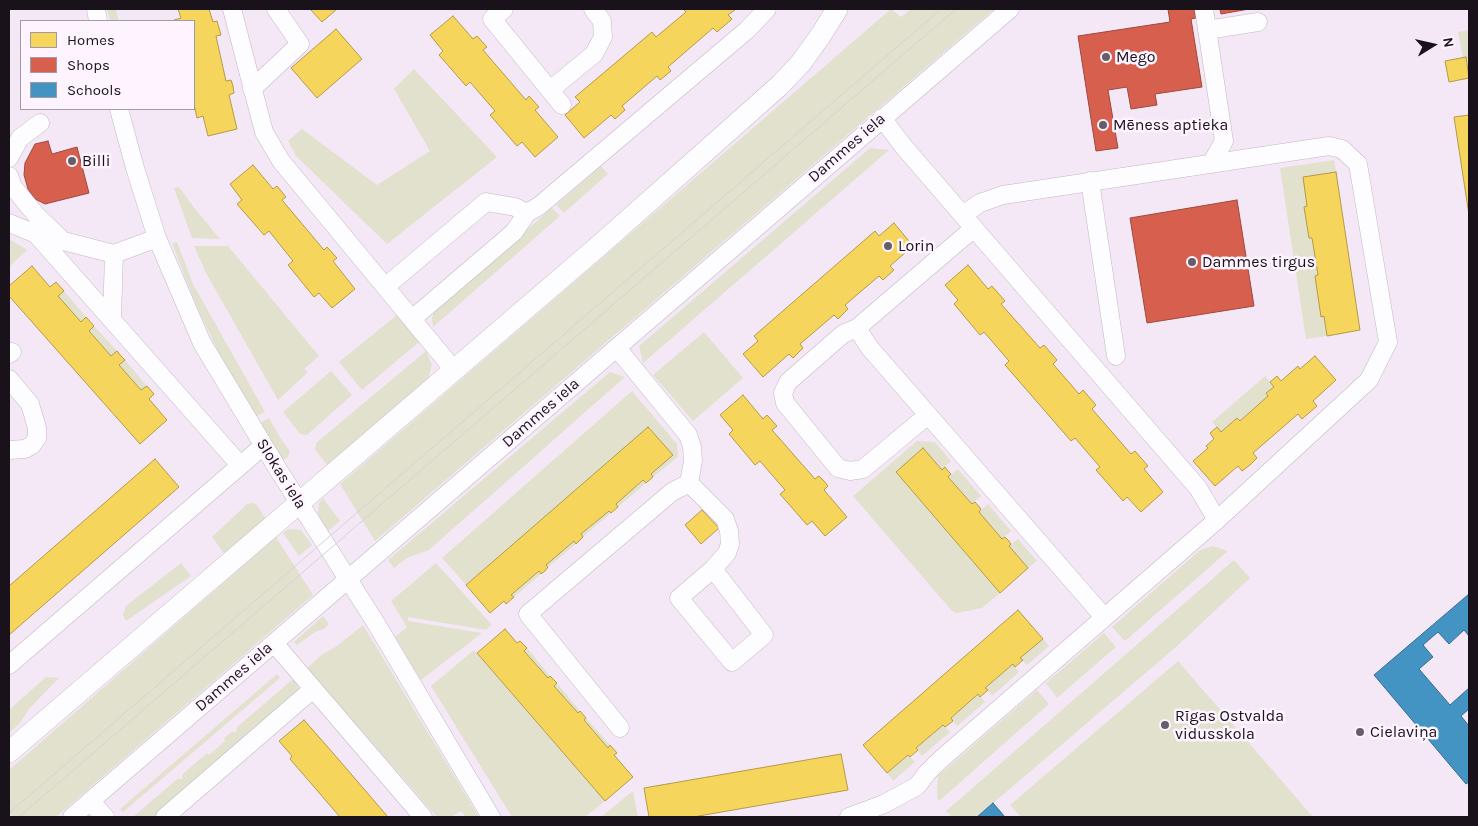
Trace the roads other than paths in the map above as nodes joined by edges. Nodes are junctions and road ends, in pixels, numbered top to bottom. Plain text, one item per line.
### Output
1 (232, 9) edge
2 (276, 9) edge
3 (504, 9) edge
4 (592, 9) edge
5 (767, 9) edge
6 (837, 9) edge
7 (1010, 9) edge
8 (1204, 9) edge
9 (1258, 22) dead end
10 (1207, 30) junction
11 (252, 89) junction
12 (550, 90) junction
13 (562, 105) dead end
14 (119, 110) edge
15 (882, 118) junction
16 (40, 123) dead end
17 (9, 158) edge
18 (1212, 164) junction
19 (9, 176) edge
20 (1090, 181) junction
21 (527, 213) junction
22 (969, 221) junction
23 (9, 223) edge
24 (36, 234) junction
25 (157, 238) junction
26 (62, 240) junction
27 (114, 254) junction
28 (385, 287) junction
29 (112, 319) junction
30 (412, 319) junction
31 (857, 328) junction
32 (617, 348) junction
33 (1116, 356) dead end
34 (454, 370) junction
35 (9, 379) edge
36 (928, 415) junction
37 (263, 446) junction
38 (9, 450) edge
39 (240, 465) junction
40 (689, 482) junction
41 (298, 502) junction
42 (1217, 520) junction
43 (713, 569) junction
44 (348, 579) junction
45 (1104, 617) junction
46 (274, 643) junction
47 (9, 665) edge
48 (313, 689) junction
49 (620, 728) dead end
50 (9, 752) edge
51 (90, 801) junction
52 (72, 817) edge
53 (105, 817) edge
54 (165, 817) edge
55 (423, 817) edge
56 (491, 817) edge
57 (849, 817) edge

1 - 11 street
2 - 11 street
3 - 12 street
4 - 12 street
5 - 21 street
6 - 34 street
7 - 15 street, Dammes iela
8 - 10 street
9 - 10 street
10 - 18 street
11 - 28 street
12 - 13 street
14 - 25 street, Slokas iela
15 - 22 street
15 - 32 street, Dammes iela
16 - 17 street
18 - 20 street
18 - 42 street
19 - 26 street
20 - 22 street
20 - 33 street
21 - 28 street
21 - 30 street
22 - 31 street
22 - 42 street
23 - 24 street
24 - 26 street
24 - 29 street
25 - 27 street
25 - 37 street, Slokas iela
26 - 27 street
27 - 29 street
28 - 30 street
29 - 39 street
30 - 34 street
31 - 36 street
31 - 36 street
32 - 40 street
32 - 44 street, Dammes iela
34 - 41 street
35 - 38 street
36 - 45 street
37 - 39 street
37 - 41 street, Slokas iela
39 - 47 street
40 - 43 street
40 - 49 street
41 - 44 street, Slokas iela
41 - 50 street
42 - 45 street
43 - 43 street
44 - 46 street, Dammes iela
44 - 56 street, Slokas iela
45 - 57 street
46 - 48 street
46 - 51 street, Dammes iela
48 - 54 street
48 - 55 street
51 - 52 street, Dammes iela
51 - 53 street

